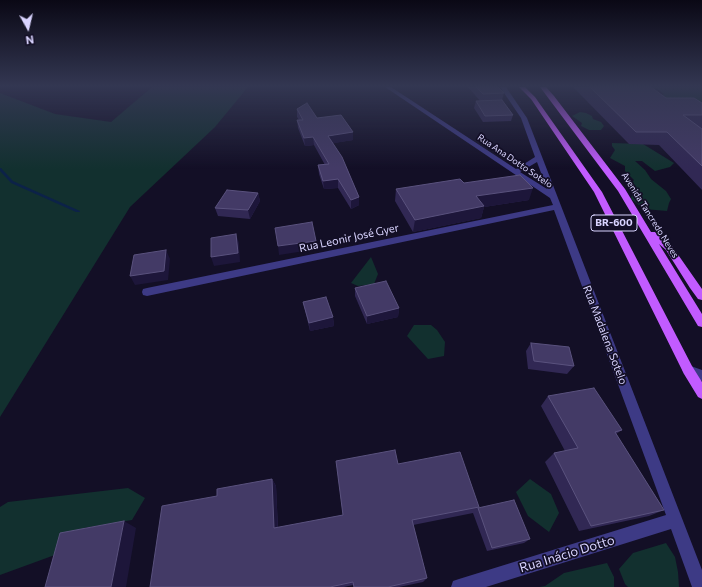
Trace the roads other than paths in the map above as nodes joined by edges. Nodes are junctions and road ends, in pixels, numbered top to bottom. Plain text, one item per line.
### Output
1 (429, 114) edge
2 (522, 114) edge
3 (544, 114) edge
4 (565, 114) edge
5 (538, 158) junction
6 (515, 172) junction
7 (552, 196) junction
8 (556, 207) junction
9 (644, 228) junction
10 (147, 292) dead end
11 (702, 296) edge
12 (702, 323) edge
13 (688, 370) junction
14 (702, 376) edge
15 (702, 393) edge
16 (676, 520) junction
17 (459, 587) edge
18 (700, 587) edge

1 - 6 street, Rua Ana Dotto Sotelo
2 - 5 street, Rua Madalena Sotelo
3 - 13 main road, BR-600
4 - 9 main road, Avenida Tancredo Neves / BR-600
5 - 6 street
5 - 7 street, Rua Madalena Sotelo
6 - 7 street, Rua Ana Dotto Sotelo
7 - 8 street, Rua Madalena Sotelo
8 - 10 street, Rua Leonir José Gyer
8 - 16 street, Rua Madalena Sotelo
9 - 11 main road
9 - 12 main road, Avenida Tancredo Neves / BR-600
13 - 14 street
13 - 15 main road, BR-600
16 - 17 street, Rua Inácio Dotto
16 - 18 street, Rua Madalena Sotelo

